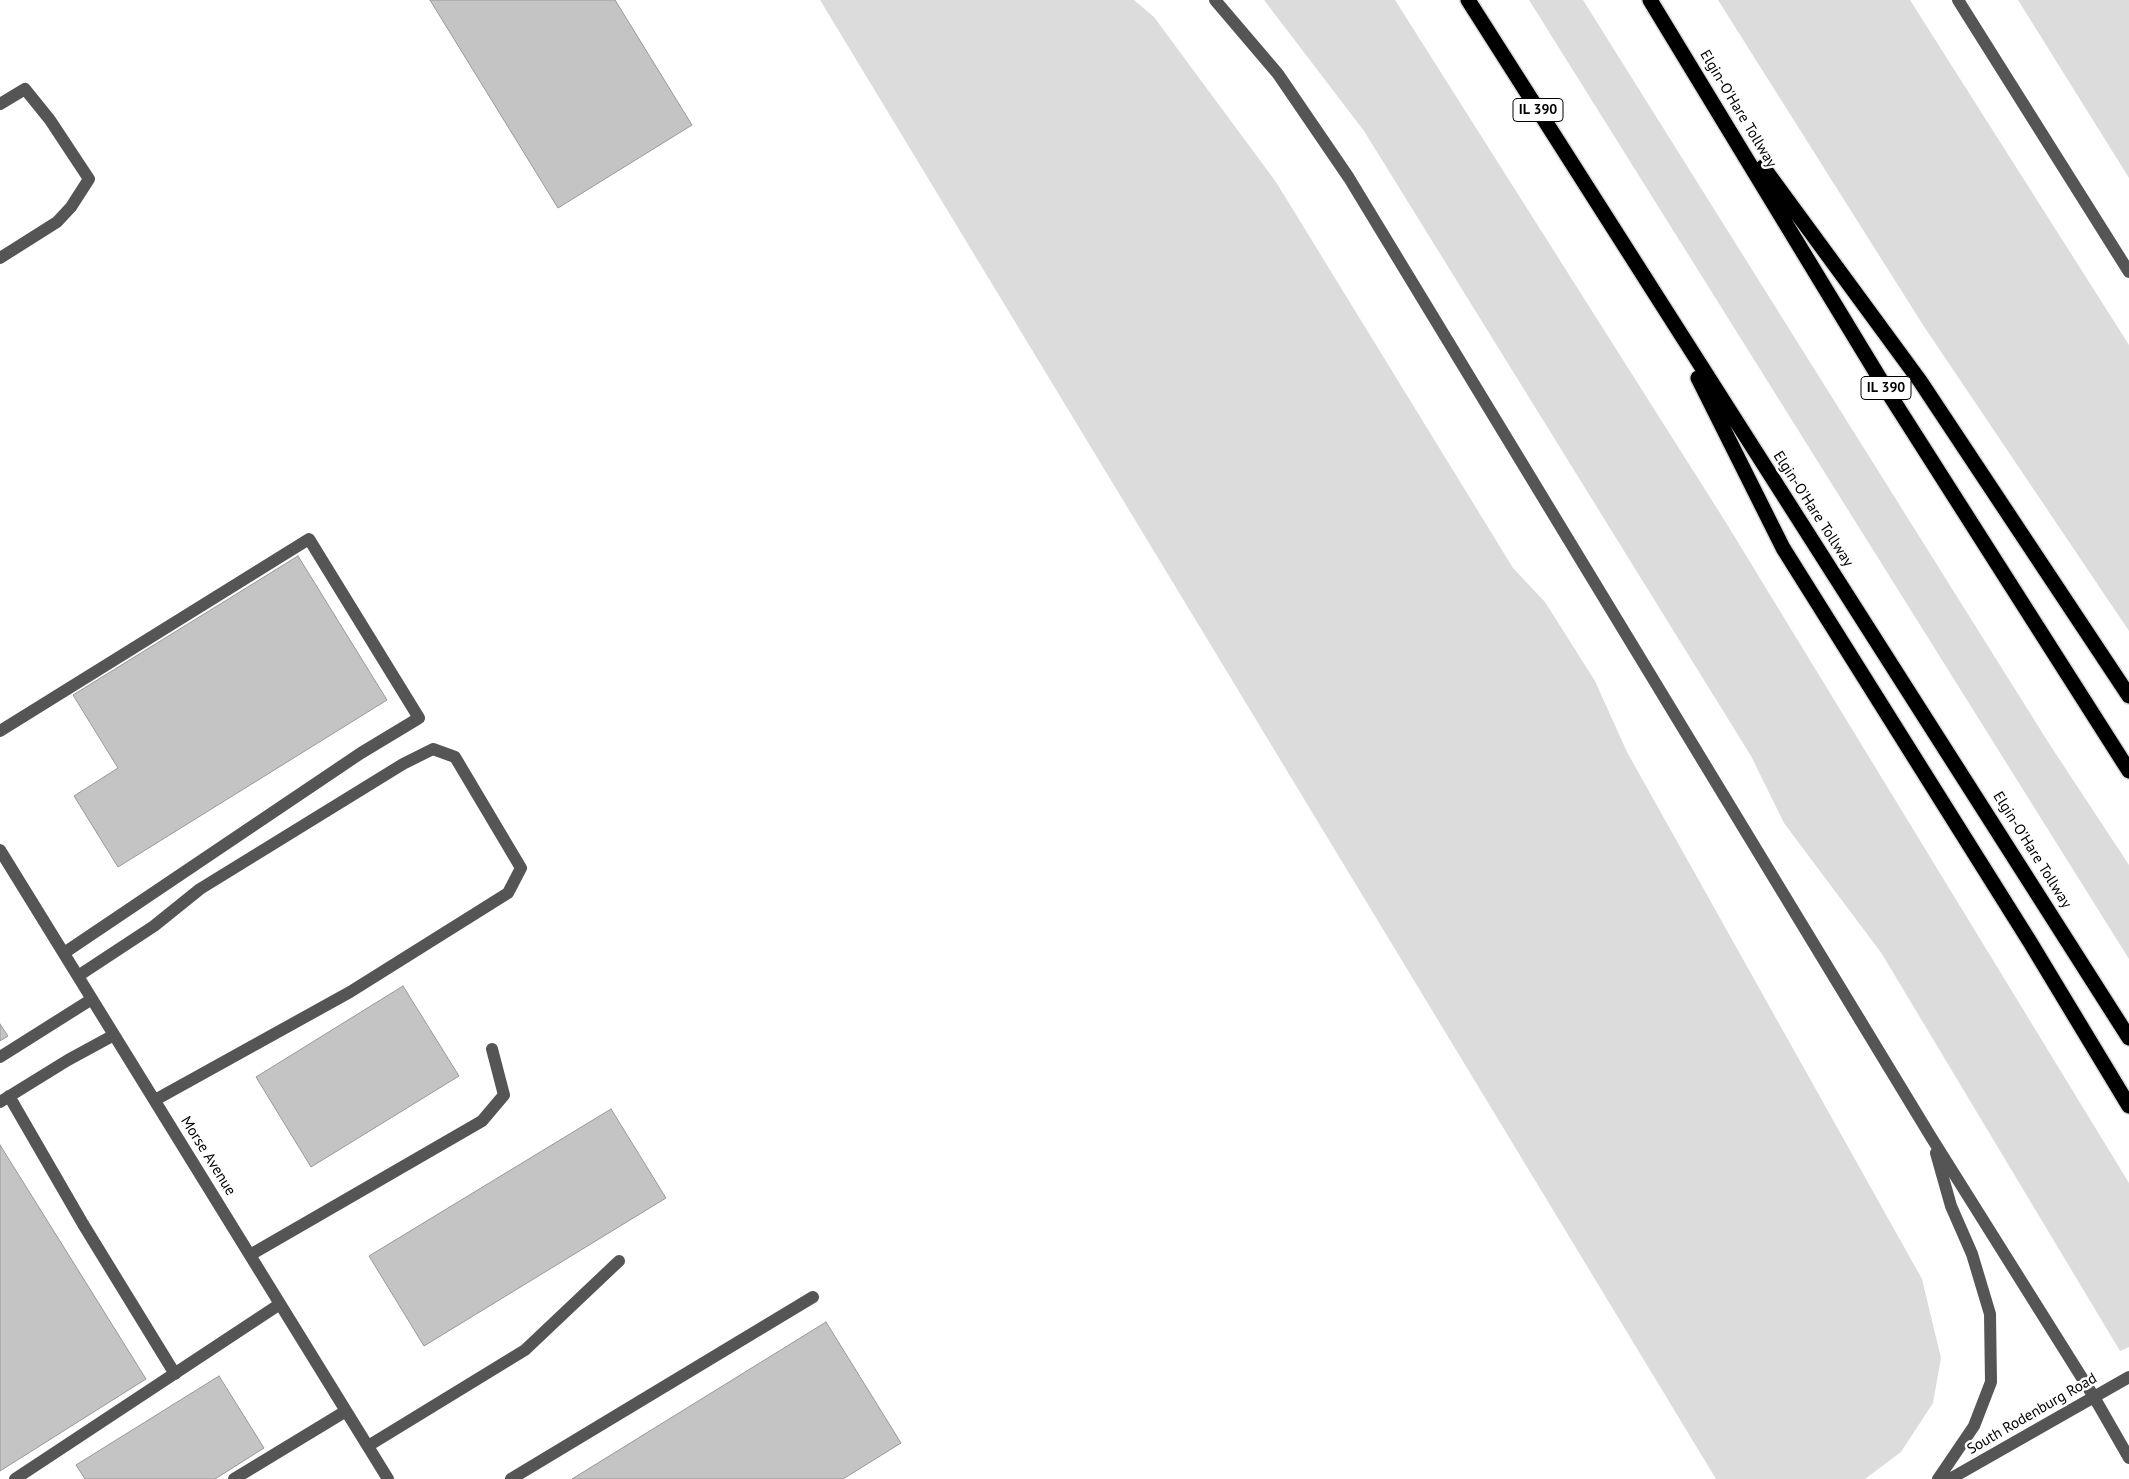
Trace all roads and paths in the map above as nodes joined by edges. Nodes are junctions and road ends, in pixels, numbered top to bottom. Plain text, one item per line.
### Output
1 (1215, 0) edge
2 (1468, 0) edge
3 (1650, 0) edge
4 (1958, 0) edge
5 (1706, 90) junction
6 (0, 104) edge
7 (0, 258) edge
8 (2129, 272) edge
9 (1664, 310) junction
10 (2129, 696) edge
11 (0, 731) edge
12 (2129, 771) edge
13 (0, 852) edge
14 (64, 953) junction
15 (78, 976) junction
16 (92, 999) junction
17 (114, 1035) junction
18 (2129, 1038) edge
19 (492, 1050) dead end
20 (0, 1057) edge
21 (5, 1099) edge
22 (155, 1100) junction
23 (2129, 1106) edge
24 (1931, 1137) junction
25 (250, 1256) junction
26 (618, 1261) dead end
27 (813, 1297) dead end
28 (280, 1304) junction
29 (175, 1374) junction
30 (2129, 1377) edge
31 (2094, 1397) junction
32 (346, 1411) junction
33 (368, 1446) junction
34 (2129, 1458) edge
35 (15, 1479) edge
36 (234, 1479) edge
37 (388, 1479) edge
38 (511, 1479) edge
39 (1938, 1479) edge
40 (1950, 1479) edge

1 - 24 street
2 - 9 highway, Elgin-O'Hare Tollway / IL 390
3 - 5 highway, Elgin-O'Hare Tollway / IL 390
4 - 8 street
5 - 10 highway
5 - 12 highway, Elgin-O'Hare Tollway / IL 390
6 - 7 street
9 - 18 highway, Elgin-O'Hare Tollway / IL 390
9 - 23 highway
11 - 14 street
13 - 14 street, Morse Avenue
14 - 15 street, Morse Avenue
15 - 16 street, Morse Avenue
15 - 22 street
16 - 17 street, Morse Avenue
16 - 20 street
17 - 21 street
17 - 22 street, Morse Avenue
19 - 25 street
21 - 29 street
22 - 25 street, Morse Avenue
24 - 31 street
24 - 39 street
25 - 28 street, Morse Avenue
26 - 33 street
27 - 38 street
28 - 29 street
28 - 32 street, Morse Avenue
29 - 35 street
30 - 31 street, South Rodenburg Road
31 - 34 street
31 - 40 street, South Rodenburg Road
32 - 33 street, Morse Avenue
32 - 36 street
33 - 37 street, Morse Avenue

